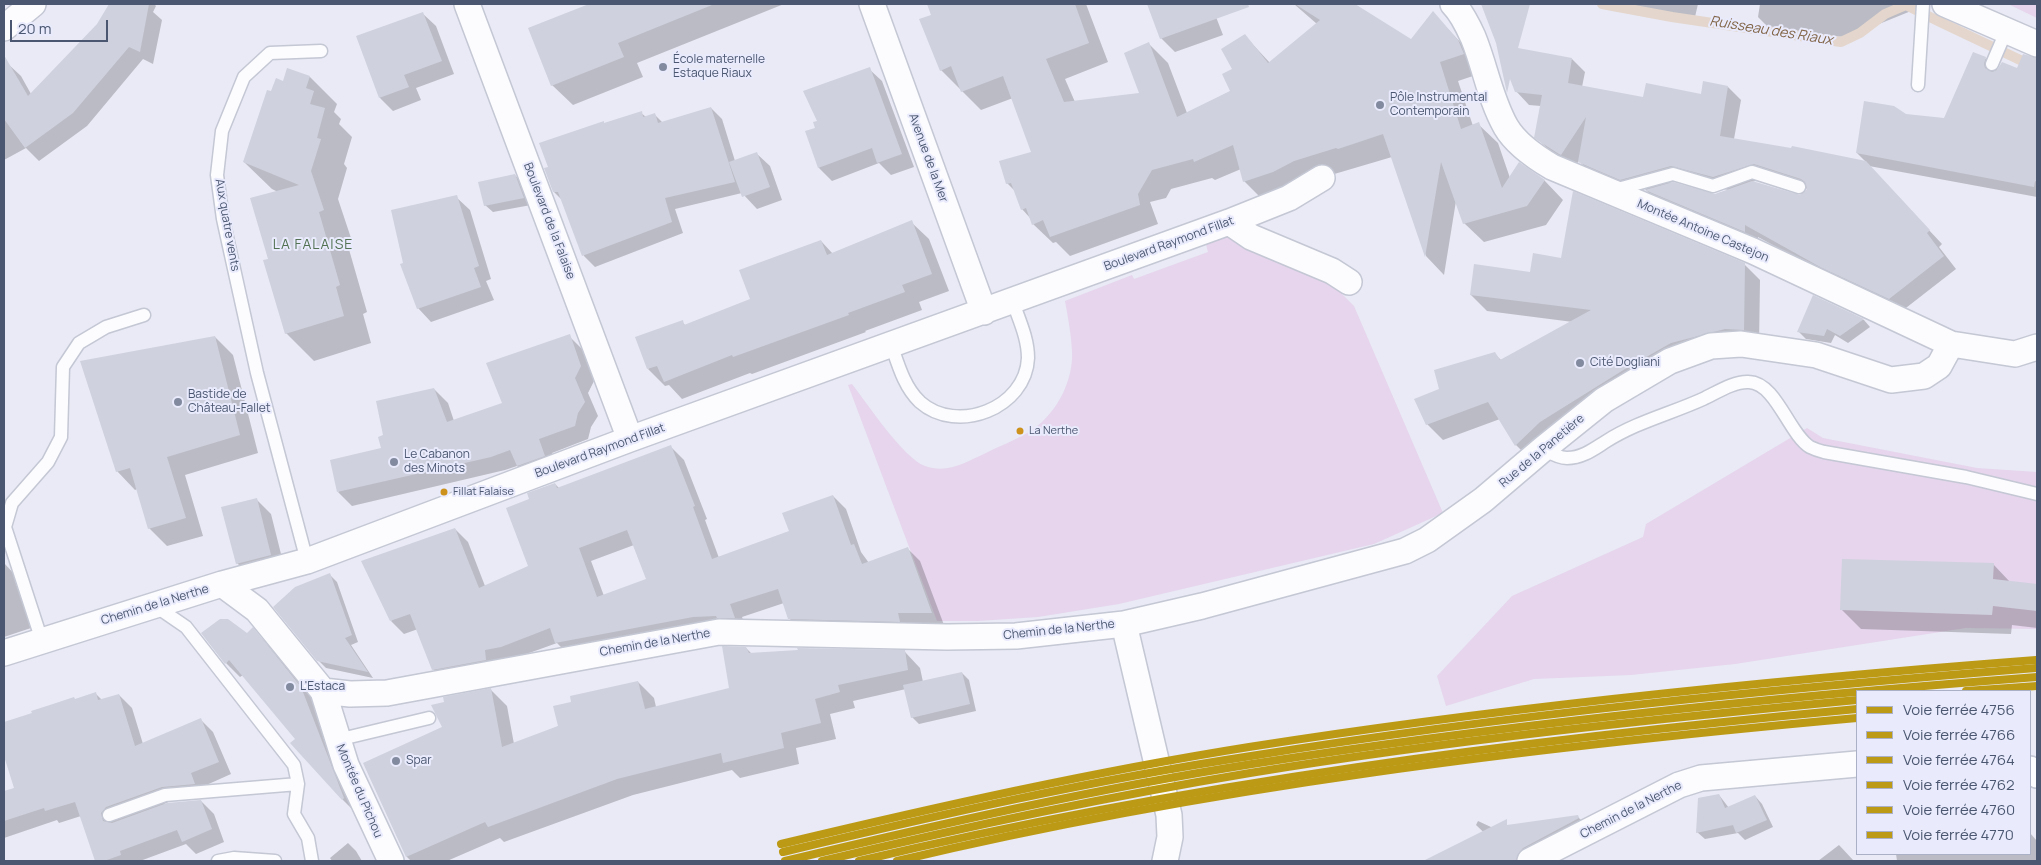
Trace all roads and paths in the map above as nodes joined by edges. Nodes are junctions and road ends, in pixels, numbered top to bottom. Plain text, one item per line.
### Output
1 (33, 4) edge
2 (467, 4) edge
3 (872, 4) edge
4 (1453, 4) edge
5 (1931, 4) edge
6 (4, 28) edge
7 (2004, 36) junction
8 (2037, 44) edge
9 (321, 51) dead end
10 (1992, 64) dead end
11 (1918, 85) dead end
12 (1322, 178) dead end
13 (1799, 187) dead end
14 (1609, 191) junction
15 (1229, 222) junction
16 (1349, 282) dead end
17 (1013, 302) junction
18 (984, 312) junction
19 (144, 315) dead end
20 (891, 344) junction
21 (1951, 344) junction
22 (2037, 348) edge
23 (630, 439) junction
24 (1543, 449) junction
25 (2037, 494) edge
26 (307, 561) junction
27 (222, 584) junction
28 (154, 605) junction
29 (1124, 624) junction
30 (42, 641) junction
31 (4, 653) edge
32 (323, 690) junction
33 (430, 718) dead end
34 (337, 740) junction
35 (1856, 764) edge
36 (298, 784) junction
37 (109, 814) dead end
38 (218, 861) edge
39 (275, 861) edge
40 (312, 861) edge
41 (391, 861) edge
42 (1166, 861) edge
43 (1530, 861) edge

1 - 6 street
2 - 23 street, Boulevard de la Falaise
3 - 18 street, Avenue de la Mer
4 - 14 street, Montée Antoine Castejon
5 - 7 street
5 - 11 lane
7 - 8 street
7 - 10 lane
9 - 26 lane, Aux quatre vents
12 - 15 street, Boulevard Raymond Fillat
13 - 14 lane
14 - 21 street, Montée Antoine Castejon
15 - 16 street
15 - 17 street, Boulevard Raymond Fillat
17 - 18 street, Boulevard Raymond Fillat
17 - 20 lane
18 - 20 street, Boulevard Raymond Fillat
19 - 30 lane
20 - 23 street, Boulevard Raymond Fillat
21 - 22 street, Montée Antoine Castejon
21 - 24 street, Rue de la Panetière
23 - 26 street, Boulevard Raymond Fillat
24 - 25 lane
24 - 29 street, Rue de la Panetière
26 - 27 street, Boulevard Raymond Fillat
27 - 28 street, Chemin de la Nerthe
27 - 32 street, Chemin de la Nerthe
28 - 30 street, Chemin de la Nerthe
28 - 36 lane
29 - 32 street, Chemin de la Nerthe
29 - 42 street, Chemin de la Nerthe
30 - 31 street, Chemin de la Nerthe
32 - 34 street, Montée du Pichou
33 - 34 lane
34 - 41 street, Montée du Pichou
35 - 43 street, Chemin de la Nerthe
36 - 37 lane
36 - 40 lane
38 - 39 lane

